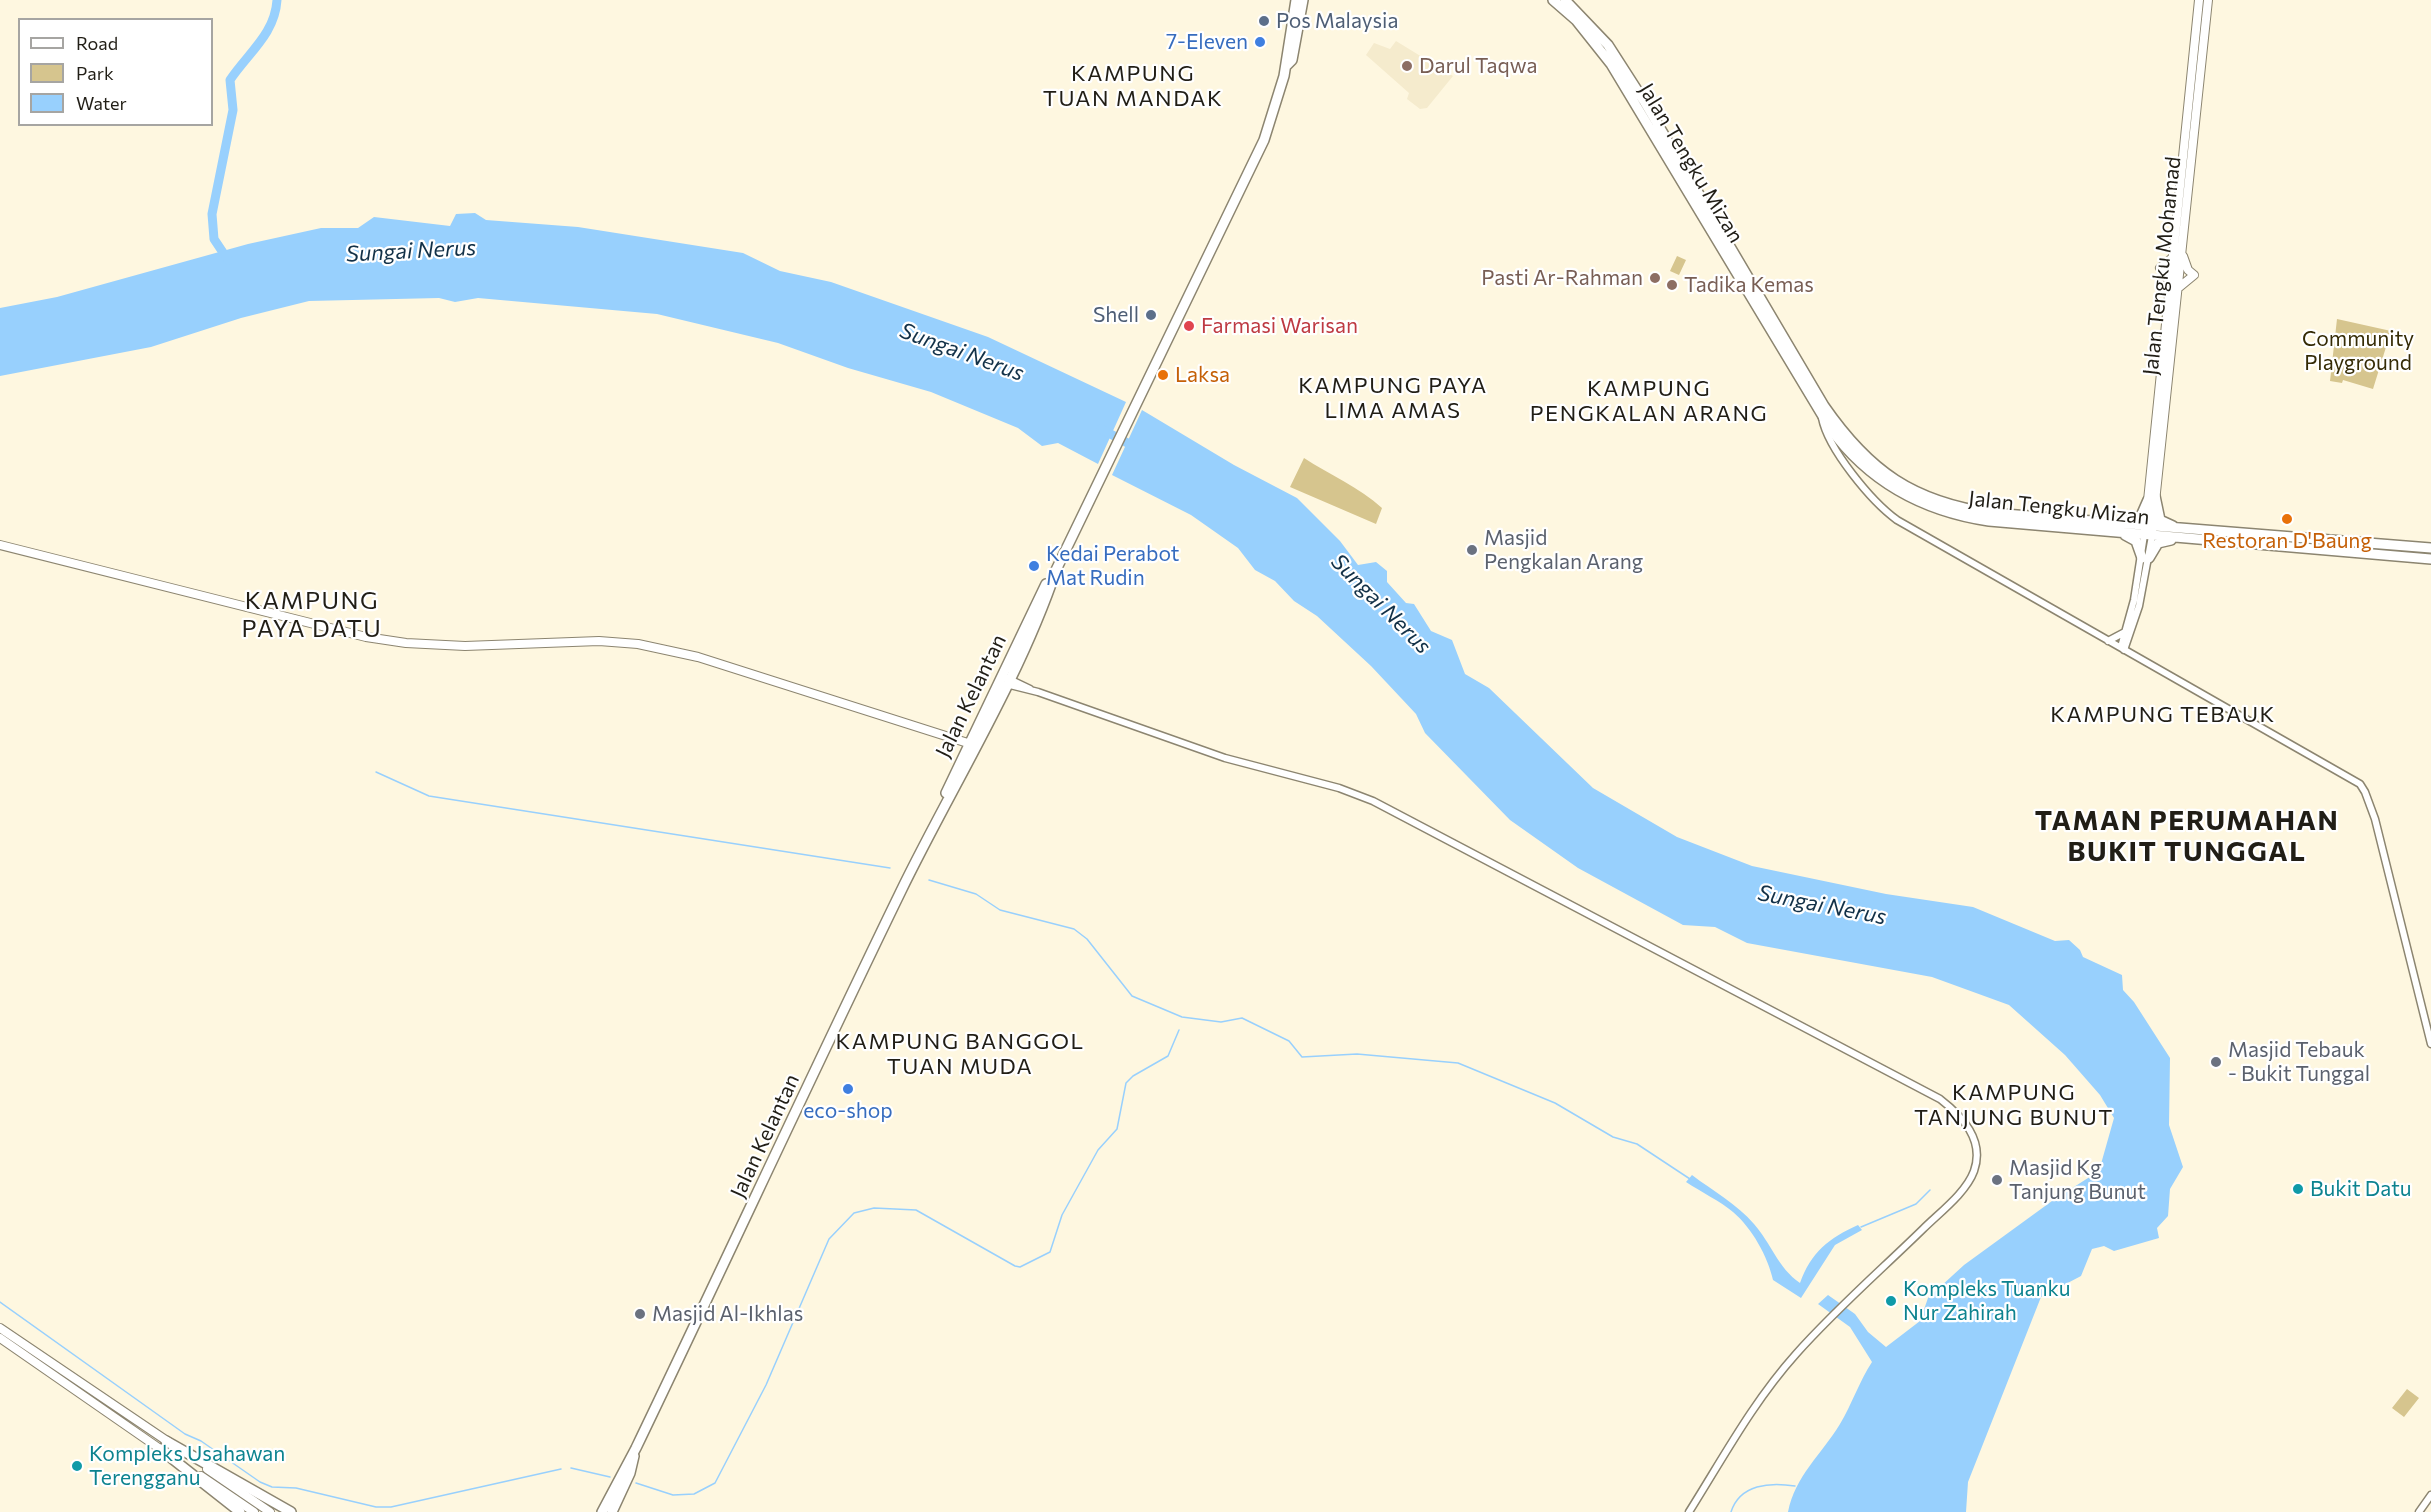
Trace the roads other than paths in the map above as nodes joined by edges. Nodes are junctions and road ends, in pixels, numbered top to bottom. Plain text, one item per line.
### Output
1 (1296, 0) edge
2 (1303, 0) edge
3 (1553, 0) edge
4 (1565, 0) edge
5 (2199, 0) edge
6 (2208, 0) edge
7 (1286, 66) junction
8 (2181, 252) junction
9 (2177, 289) junction
10 (1821, 416) junction
11 (2151, 498) junction
12 (2111, 527) junction
13 (2148, 531) junction
14 (2189, 535) junction
15 (0, 545) edge
16 (2431, 548) edge
17 (2145, 558) junction
18 (2431, 559) edge
19 (2127, 634) junction
20 (2108, 641) junction
21 (2122, 649) junction
22 (2134, 656) junction
23 (1005, 680) junction
24 (972, 745) junction
25 (2431, 1044) edge
26 (0, 1328) edge
27 (0, 1338) edge
28 (164, 1445) junction
29 (636, 1448) junction
30 (2431, 1495) edge
31 (240, 1512) edge
32 (254, 1512) edge
33 (270, 1512) edge
34 (291, 1512) edge
35 (602, 1512) edge
36 (612, 1512) edge
37 (1689, 1512) edge
38 (2419, 1512) edge

1 - 7 highway
2 - 7 highway
3 - 10 highway, Jalan Tengku Mizan
4 - 12 highway, Jalan Tengku Mizan
5 - 11 main road, Jalan Tengku Mohamad
6 - 8 main road, Jalan Tengku Mohamad
7 - 23 highway, Jalan Kelantan
8 - 9 main road, Jalan Tengku Mohamad
8 - 9 main road
9 - 11 main road, Jalan Tengku Mohamad
10 - 12 highway, Jalan Tengku Mizan
10 - 20 street
11 - 12 highway
11 - 13 main road, Jalan Tengku Mohamad
11 - 14 highway
12 - 13 highway, Jalan Tengku Mizan
12 - 17 highway
13 - 14 highway, Jalan Tengku Mizan
13 - 17 street
14 - 16 highway, Jalan Tengku Mizan
14 - 17 highway
14 - 18 highway, Jalan Tengku Mizan
15 - 24 main road
17 - 19 street
19 - 20 street
19 - 21 street
19 - 22 street
20 - 21 street
21 - 22 street
22 - 25 street
23 - 24 highway, Jalan Kelantan
23 - 37 street
24 - 29 highway, Jalan Kelantan
26 - 28 main road
27 - 28 main road
28 - 31 highway
28 - 32 main road
28 - 33 main road
28 - 34 highway
29 - 35 highway, Jalan Kelantan
29 - 36 highway, Jalan Kelantan
30 - 38 street

